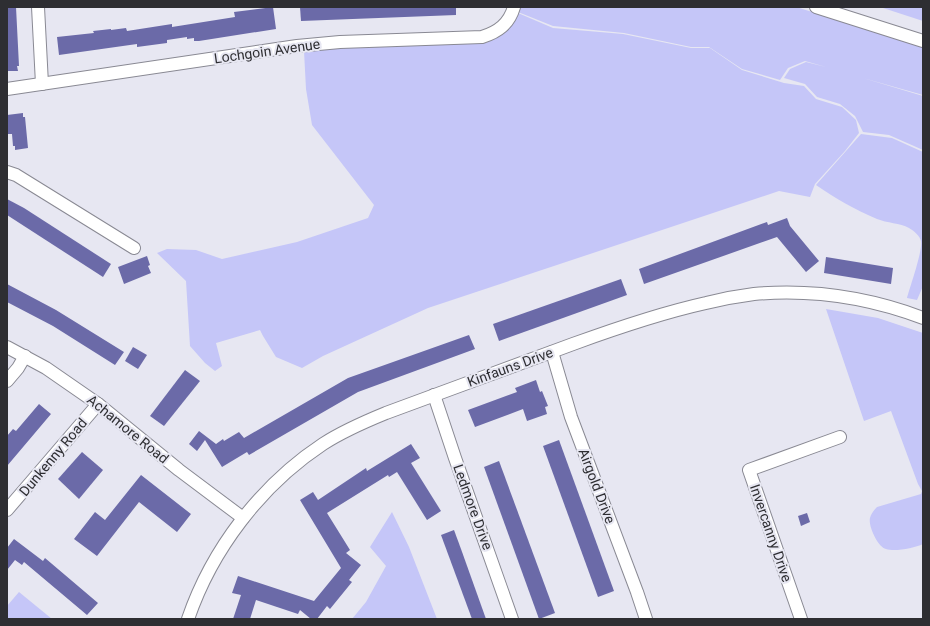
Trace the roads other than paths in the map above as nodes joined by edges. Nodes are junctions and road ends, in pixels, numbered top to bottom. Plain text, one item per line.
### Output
1 (38, 7) edge
2 (514, 7) edge
3 (816, 7) edge
4 (923, 41) edge
5 (42, 84) junction
6 (7, 89) edge
7 (7, 172) edge
8 (134, 248) dead end
9 (923, 318) edge
10 (7, 347) edge
11 (552, 352) junction
12 (25, 356) junction
13 (7, 381) edge
14 (434, 395) junction
15 (98, 404) junction
16 (840, 437) dead end
17 (7, 510) edge
18 (243, 518) junction
19 (188, 619) edge
20 (512, 619) edge
21 (646, 619) edge
22 (801, 619) edge

1 - 5 street
2 - 5 street, Lochgoin Avenue
3 - 4 street
5 - 6 street, Lochgoin Avenue
7 - 8 street
9 - 11 street, Kinfauns Drive
10 - 12 street, Achamore Road
11 - 14 street, Kinfauns Drive
11 - 21 street, Airgold Drive
12 - 13 street
12 - 15 street, Achamore Road
14 - 18 street, Kinfauns Drive
14 - 20 street, Ledmore Drive
15 - 17 street, Dunkenny Road
15 - 18 street, Achamore Road
16 - 22 street, Invercanny Drive
18 - 19 street, Kinfauns Drive

